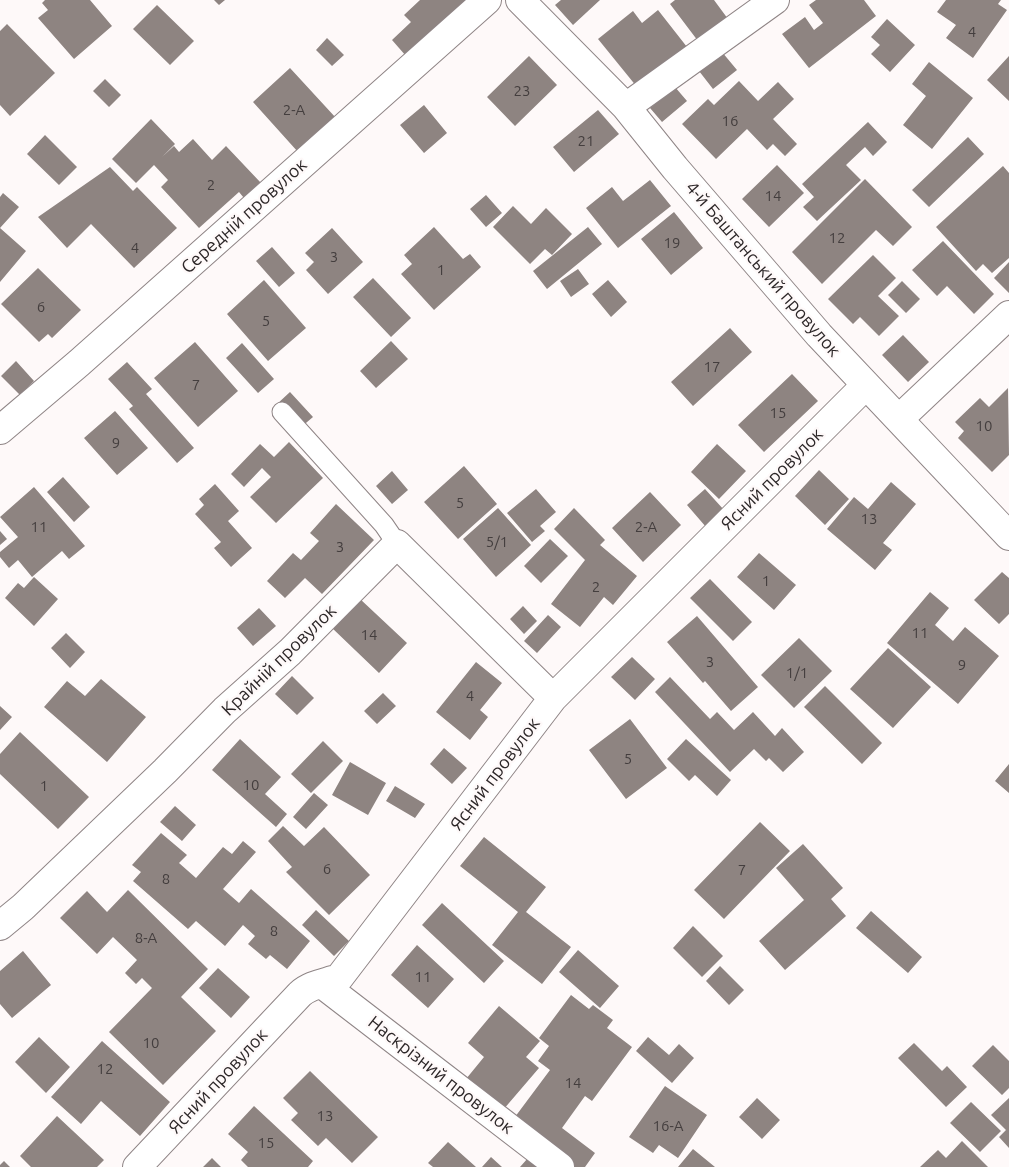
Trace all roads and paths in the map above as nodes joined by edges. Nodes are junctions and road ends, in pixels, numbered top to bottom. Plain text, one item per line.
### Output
1 (487, 0) edge
2 (520, 0) edge
3 (775, 0) edge
4 (626, 107) junction
5 (1009, 315) edge
6 (866, 385) junction
7 (282, 412) dead end
8 (899, 419) junction
9 (0, 430) edge
10 (1009, 536) edge
11 (397, 544) junction
12 (553, 698) junction
13 (0, 926) edge
14 (322, 984) junction
15 (136, 1167) edge
16 (560, 1167) edge

1 - 9 street, Середній провулок
2 - 4 street, 4-й Баштанський провулок
3 - 4 street
4 - 6 street, 4-й Баштанський провулок
5 - 8 street
6 - 8 street, 4-й Баштанський провулок
6 - 12 street, Ясний провулок
7 - 11 lane
8 - 10 street, 4-й Баштанський провулок
11 - 12 street
11 - 13 street, Крайній провулок
12 - 14 street, Ясний провулок
14 - 15 street, Ясний провулок
14 - 16 street, Наскрізний провулок

